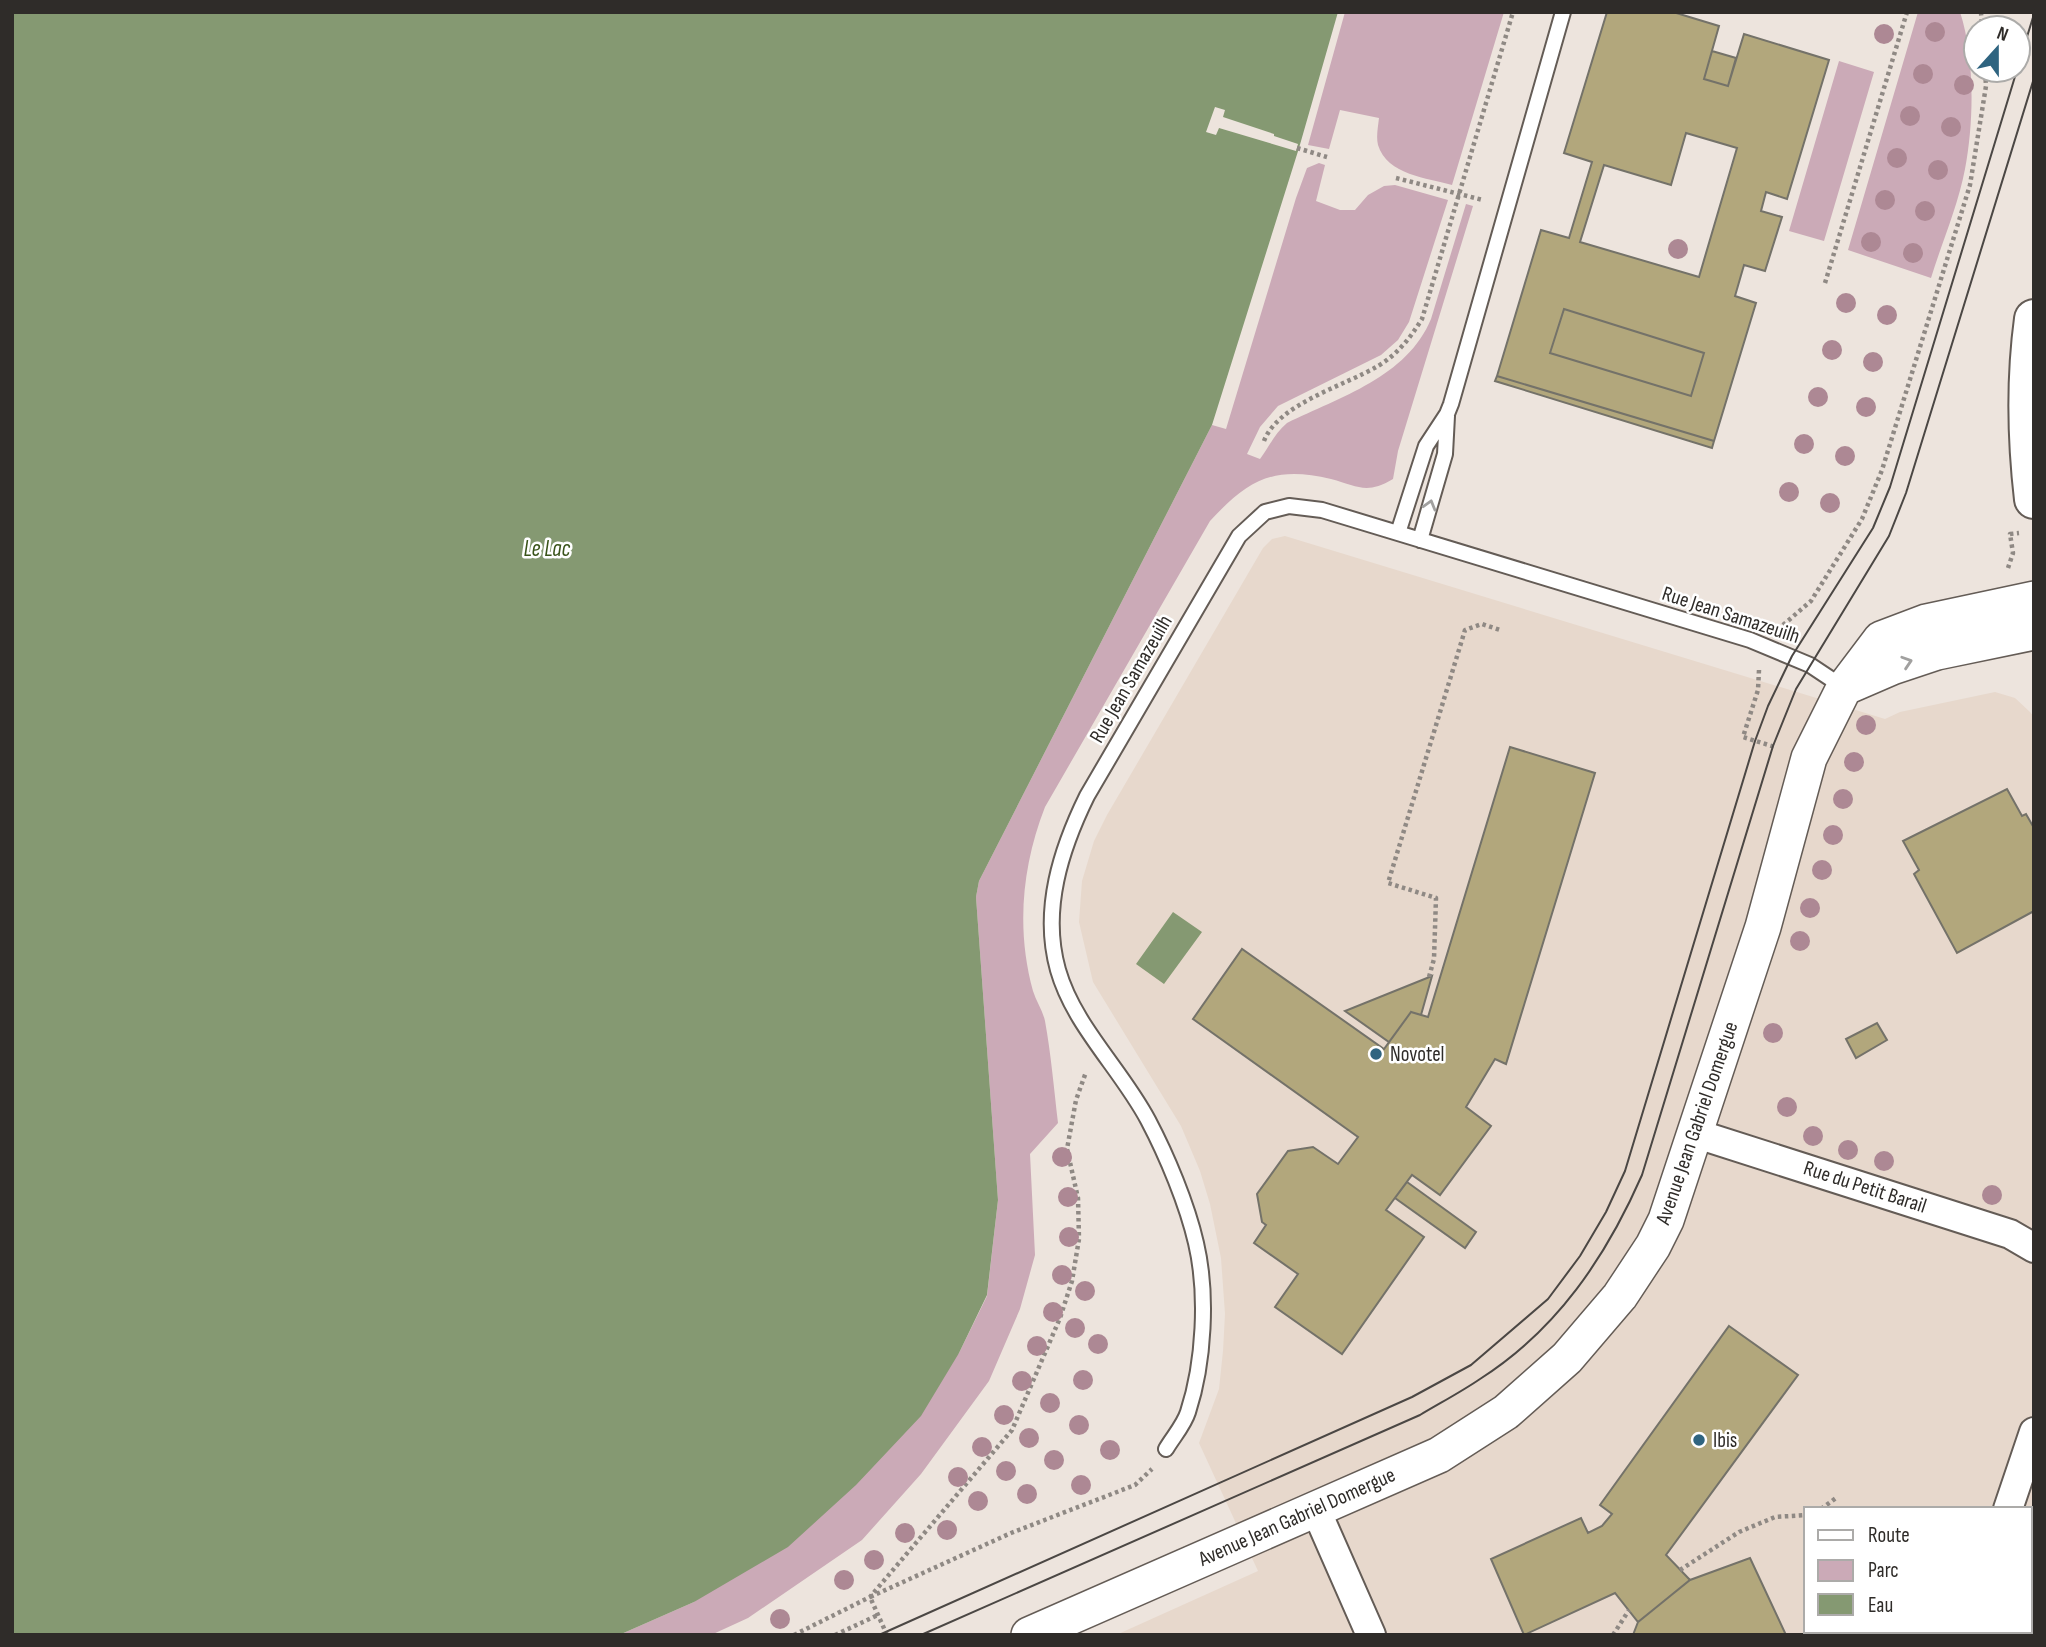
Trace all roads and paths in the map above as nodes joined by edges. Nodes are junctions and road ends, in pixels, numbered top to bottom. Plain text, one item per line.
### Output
1 (1513, 12) edge
2 (1563, 12) edge
3 (1907, 12) edge
4 (1986, 84) edge
5 (1297, 148) dead end
6 (1327, 157) dead end
7 (1396, 178) dead end
8 (1458, 194) junction
9 (1507, 207) junction
10 (1825, 283) dead end
11 (2034, 319) edge
12 (1447, 415) junction
13 (1264, 441) dead end
14 (2034, 499) edge
15 (1398, 533) junction
16 (1420, 540) junction
17 (2034, 599) edge
18 (1500, 630) dead end
19 (2034, 632) edge
20 (1770, 647) junction
21 (1844, 688) junction
22 (1429, 977) dead end
23 (1096, 1041) junction
24 (1695, 1133) junction
25 (2034, 1248) edge
26 (2034, 1432) edge
27 (1166, 1448) joint
28 (1836, 1498) dead end
29 (1824, 1507) edge
30 (2009, 1507) edge
31 (1316, 1510) junction
32 (1804, 1515) edge
33 (1680, 1570) dead end
34 (870, 1597) junction
35 (1629, 1610) dead end
36 (878, 1615) junction
37 (794, 1635) edge
38 (835, 1635) edge
39 (887, 1635) edge
40 (1029, 1635) edge
41 (1371, 1635) edge
42 (1613, 1635) edge

1 - 8 path
2 - 9 lane
3 - 10 path
4 - 20 path
5 - 6 path
7 - 8 path
8 - 9 path
8 - 13 path
9 - 12 lane
11 - 14 main road
12 - 15 lane
16 -> 12 lane
15 - 16 lane, Rue Jean Samazeuilh
15 - 23 lane, Rue Jean Samazeuilh
16 - 20 lane, Rue Jean Samazeuilh
17 - 21 street, Avenue Jean Gabriel Domergue
18 - 22 path
21 -> 19 street
20 - 21 lane, Rue Jean Samazeuilh
21 - 24 street, Avenue Jean Gabriel Domergue
23 - 27 lane, Rue Jean Samazeuilh
23 - 34 path
24 - 25 street, Rue du Petit Barail
24 - 31 street, Avenue Jean Gabriel Domergue
26 - 30 street
27 - 34 path
28 - 29 path
31 - 40 street, Avenue Jean Gabriel Domergue
31 - 41 street
32 - 33 path
34 - 36 path
34 - 37 path
35 - 42 path
36 - 38 path
36 - 39 path

